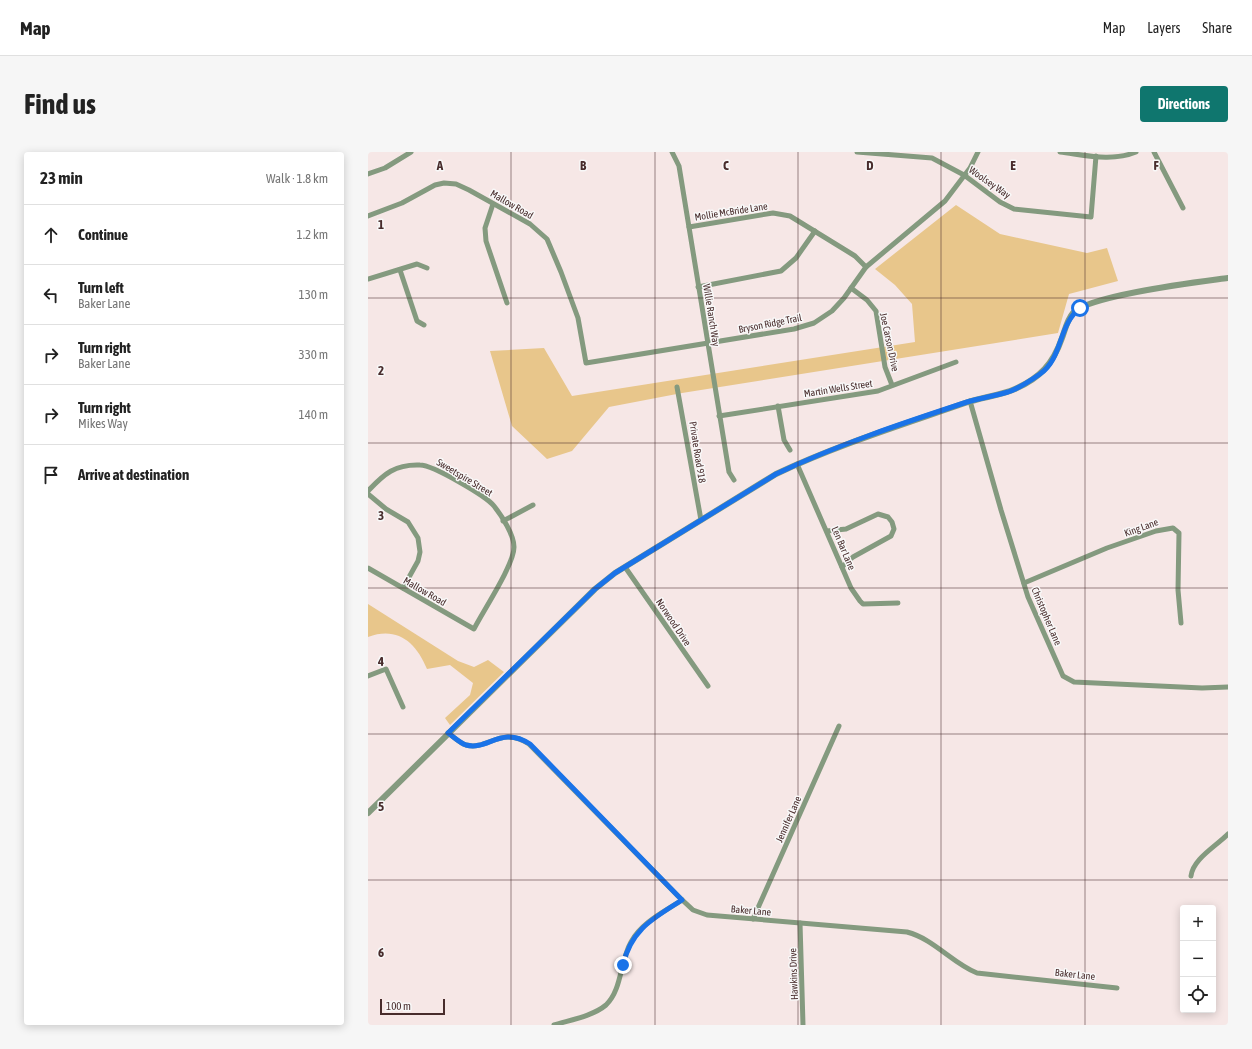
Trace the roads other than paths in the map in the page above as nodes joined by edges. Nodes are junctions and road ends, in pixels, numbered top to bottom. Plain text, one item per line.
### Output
1 (411, 152) edge
2 (672, 152) edge
3 (857, 152) edge
4 (978, 152) edge
5 (1060, 152) edge
6 (1136, 152) edge
7 (1154, 152) edge
8 (1096, 156) junction
9 (368, 174) edge
10 (964, 175) junction
11 (493, 204) junction
12 (1183, 208) dead end
13 (368, 216) edge
14 (689, 227) junction
15 (814, 231) junction
16 (866, 267) junction
17 (428, 268) dead end
18 (400, 270) junction
19 (1228, 278) edge
20 (368, 279) edge
21 (698, 287) junction
22 (851, 288) junction
23 (507, 303) dead end
24 (424, 325) dead end
25 (707, 343) junction
26 (956, 362) dead end
27 (586, 363) joint
28 (892, 385) junction
29 (677, 387) dead end
30 (970, 401) junction
31 (778, 406) junction
32 (719, 416) junction
33 (790, 450) dead end
34 (797, 464) junction
35 (734, 480) dead end
36 (368, 491) edge
37 (368, 494) edge
38 (533, 505) dead end
39 (701, 520) junction
40 (503, 521) junction
41 (827, 531) junction
42 (625, 567) junction
43 (842, 567) junction
44 (368, 568) edge
45 (1024, 583) junction
46 (403, 588) junction
47 (898, 603) dead end
48 (1182, 623) dead end
49 (474, 629) joint
50 (368, 676) edge
51 (708, 686) dead end
52 (1228, 687) edge
53 (403, 707) dead end
54 (839, 726) dead end
55 (448, 733) junction
56 (368, 813) edge
57 (1228, 834) edge
58 (1191, 876) dead end
59 (682, 900) junction
60 (753, 919) junction
61 (800, 923) junction
62 (1117, 988) dead end
63 (554, 1025) edge
64 (803, 1025) edge

1 - 9 street
2 - 14 street, Willie Ranch Way
3 - 10 street, Woolsey Way
4 - 10 street, Bryson Ridge Trail
5 - 8 street
6 - 8 street
7 - 12 street
8 - 10 street, Woolsey Way
10 - 16 street, Bryson Ridge Trail
11 - 13 street, Mallow Road
11 - 23 street
11 - 27 street, Mallow Road
14 - 15 street, Mollie McBride Lane
14 - 21 street, Willie Ranch Way
15 - 16 street, Mollie McBride Lane
15 - 21 street
16 - 22 street, Bryson Ridge Trail
17 - 18 street
18 - 20 street
18 - 24 street
19 - 30 street
21 - 25 street, Willie Ranch Way
22 - 25 street, Bryson Ridge Trail
22 - 28 street, Joe Carson Drive
25 - 27 street, Bryson Ridge Trail
25 - 32 street, Willie Ranch Way
26 - 28 street, Martin Wells Street
28 - 31 street, Martin Wells Street
29 - 39 street, Private Road 918
30 - 34 street
30 - 45 street, Christopher Lane
31 - 32 street, Martin Wells Street
31 - 33 street
32 - 35 street, Willie Ranch Way
34 - 39 street
34 - 41 street, Len Bar Lane
36 - 40 street, Sweetspire Street
37 - 46 street
38 - 40 street
39 - 42 street
40 - 49 street, Sweetspire Street
41 - 43 street, Len Bar Lane
41 - 43 street
42 - 51 street, Norwood Drive
42 - 55 street
43 - 47 street, Len Bar Lane
44 - 46 street, Mallow Road
45 - 48 street, King Lane
45 - 52 street, Christopher Lane
46 - 49 street, Mallow Road
50 - 53 street
54 - 60 street, Jennifer Lane
55 - 56 street
55 - 59 street, Baker Lane
57 - 58 street
59 - 60 street, Baker Lane
59 - 63 street
60 - 61 street, Baker Lane
61 - 62 street, Baker Lane
61 - 64 street, Hawkins Drive

